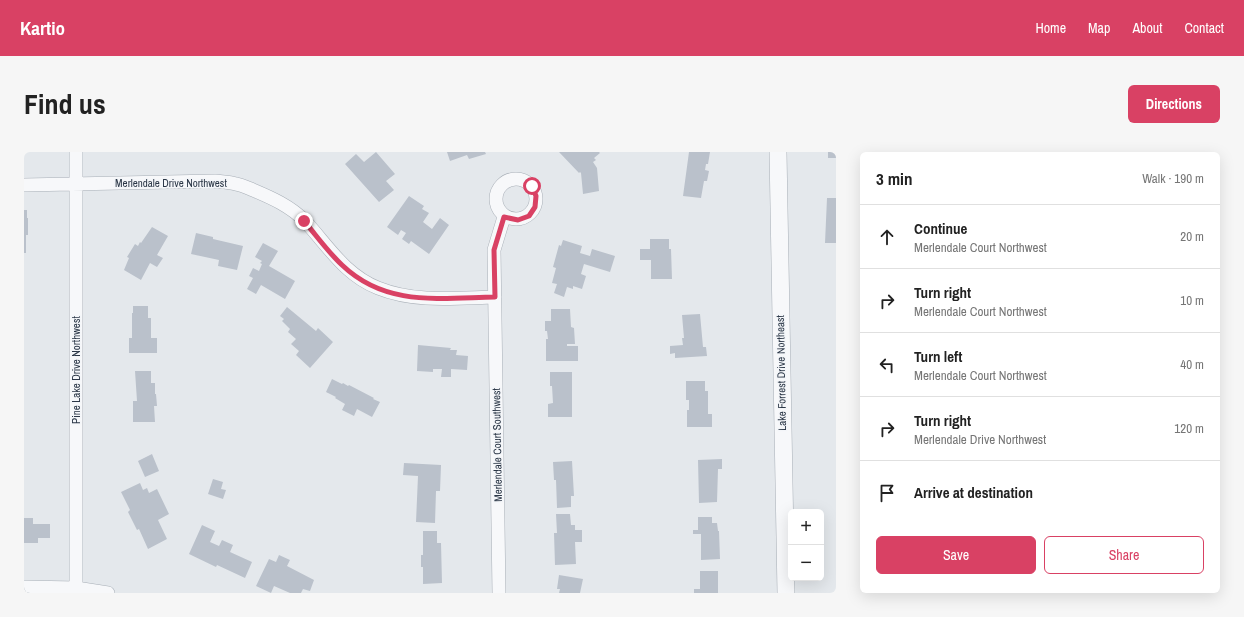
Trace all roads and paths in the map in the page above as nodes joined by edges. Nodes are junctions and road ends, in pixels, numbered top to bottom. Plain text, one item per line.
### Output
1 (76, 152) edge
2 (778, 152) edge
3 (76, 184) junction
4 (24, 185) edge
5 (504, 217) dead end
6 (495, 297) junction
7 (24, 587) edge
8 (76, 588) junction
9 (108, 593) edge
10 (499, 593) edge
11 (786, 593) edge

1 - 3 street, Pine Lake Drive Northwest
2 - 11 street, Lake Forrest Drive Northeast
3 - 4 street, Merlendale Drive Northwest
3 - 6 street, Merlendale Drive Northwest
3 - 8 street, Pine Lake Drive Northwest
5 - 6 street, Merlendale Court Southwest
6 - 10 street, Merlendale Court Southwest
7 - 8 street
8 - 9 street

